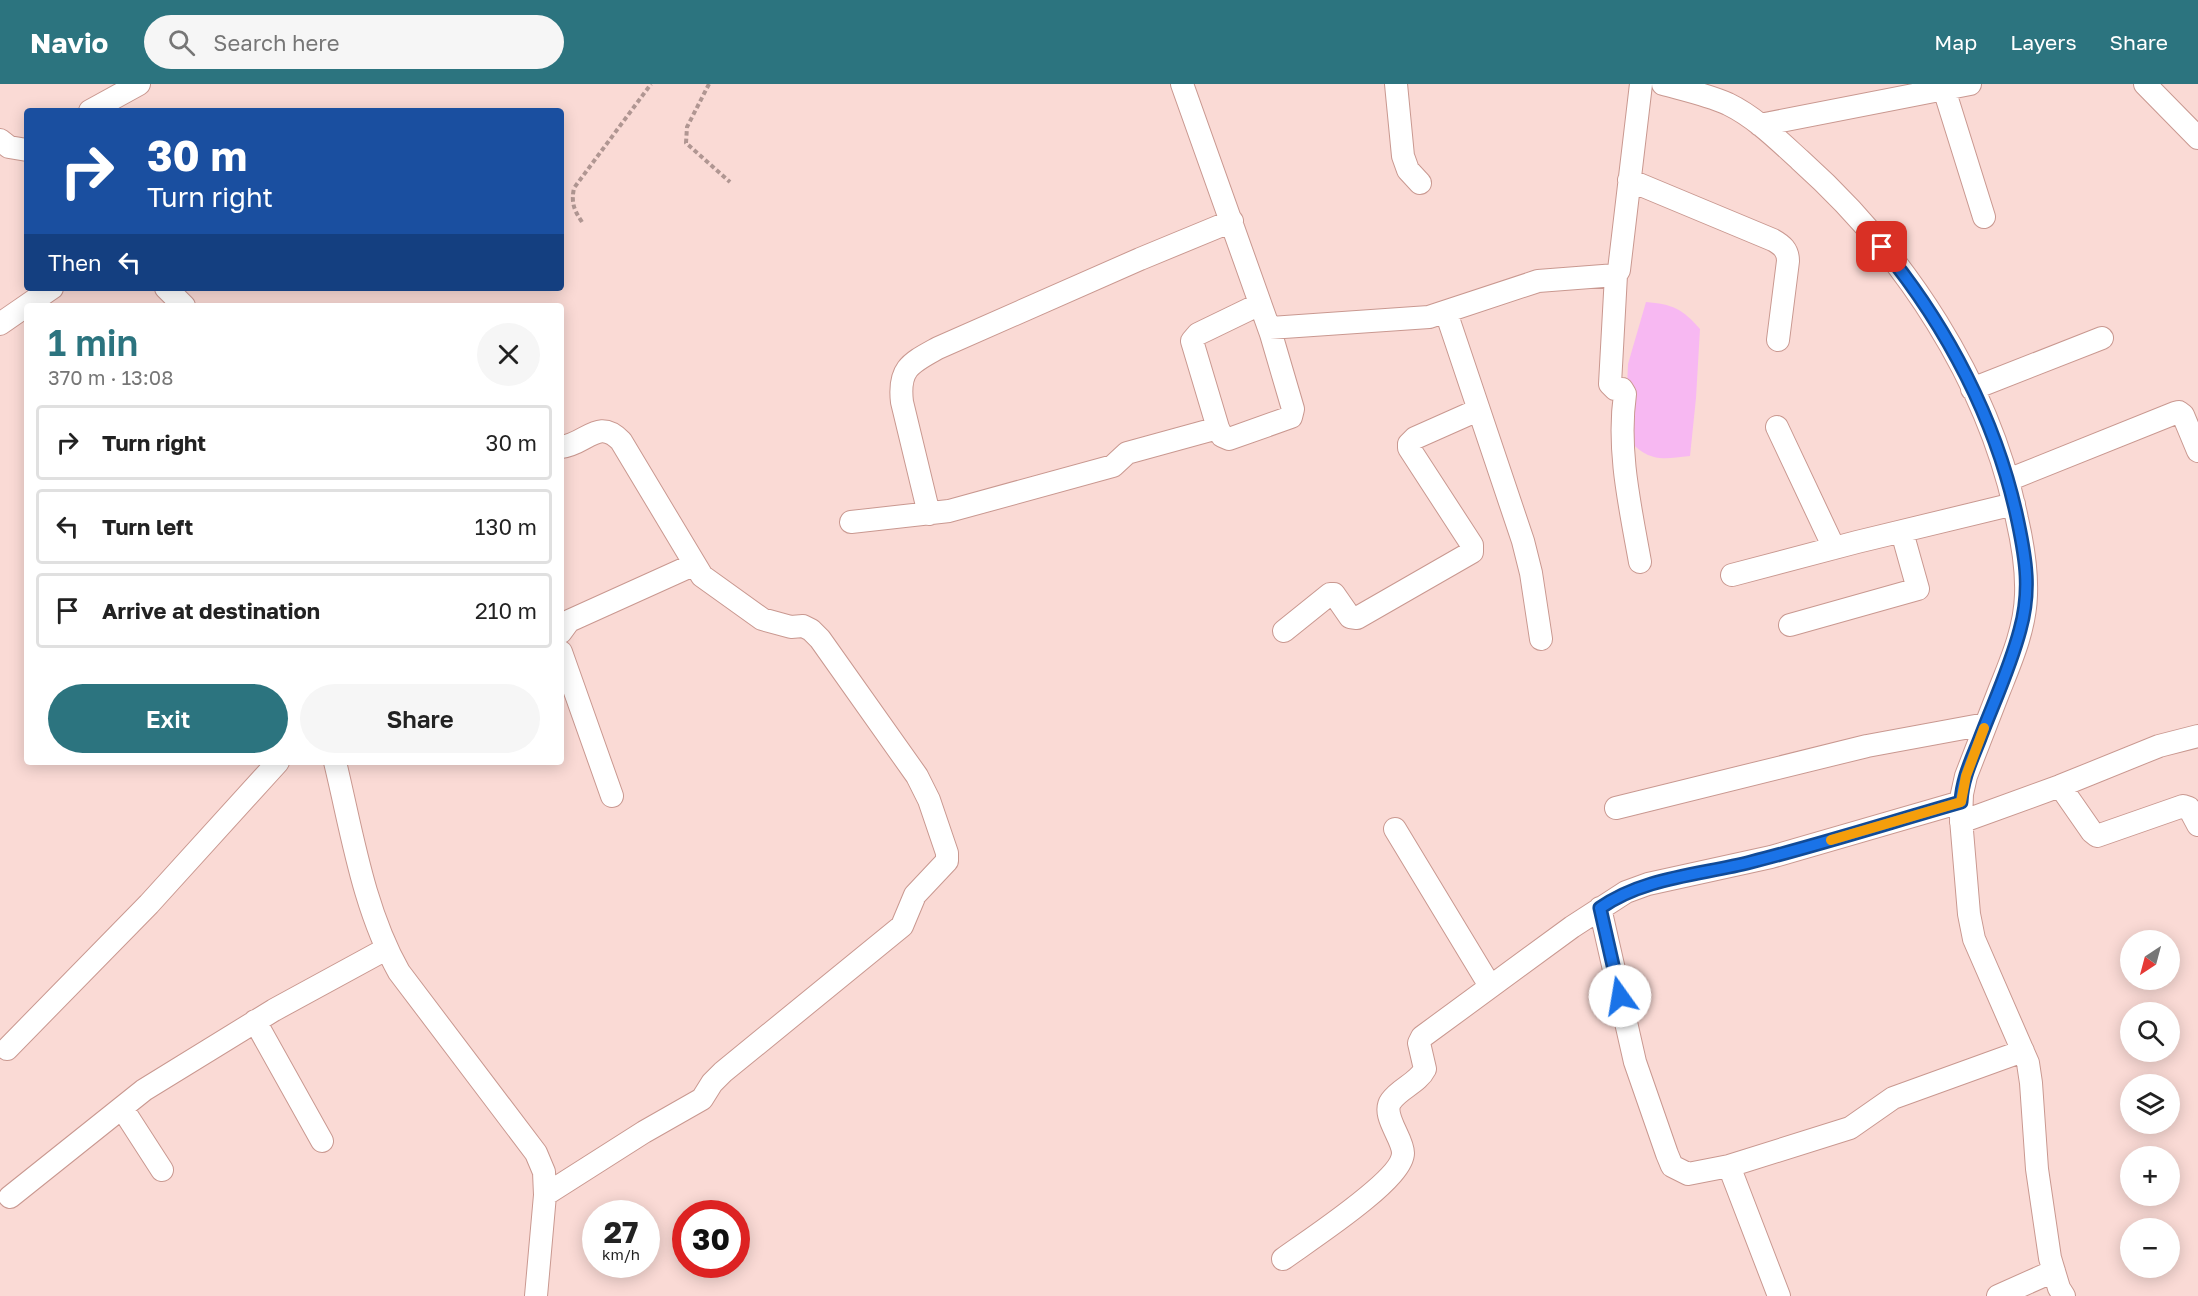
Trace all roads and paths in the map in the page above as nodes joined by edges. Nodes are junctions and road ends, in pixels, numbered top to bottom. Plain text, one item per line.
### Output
1 (139, 84) edge
2 (651, 84) edge
3 (709, 84) edge
4 (1171, 84) edge
5 (1176, 84) edge
6 (1182, 84) edge
7 (1396, 84) edge
8 (1641, 84) edge
9 (1663, 84) edge
10 (1970, 84) edge
11 (2145, 84) edge
12 (1944, 89) junction
13 (1862, 94) edge
14 (95, 108) edge
15 (1760, 125) junction
16 (2198, 138) edge
17 (0, 140) edge
18 (24, 150) edge
19 (1629, 180) junction
20 (730, 182) dead end
21 (1420, 183) dead end
22 (1984, 217) dead end
23 (1232, 221) junction
24 (582, 222) dead end
25 (1616, 275) junction
26 (48, 291) edge
27 (169, 291) edge
28 (30, 303) edge
29 (181, 303) edge
30 (1260, 304) junction
31 (24, 307) edge
32 (1446, 312) junction
33 (0, 324) edge
34 (1269, 328) junction
35 (2102, 338) dead end
36 (1778, 340) dead end
37 (1972, 389) junction
38 (2189, 408) edge
39 (1478, 410) junction
40 (1777, 427) dead end
41 (1218, 428) junction
42 (564, 447) edge
43 (2198, 451) edge
44 (2008, 480) junction
45 (2014, 504) junction
46 (929, 514) junction
47 (851, 522) dead end
48 (1902, 532) junction
49 (1834, 548) junction
50 (1640, 562) dead end
51 (693, 565) junction
52 (1732, 575) dead end
53 (1790, 625) dead end
54 (564, 628) edge
55 (1284, 631) dead end
56 (1540, 639) dead end
57 (564, 660) edge
58 (1986, 724) junction
59 (2198, 736) edge
60 (275, 765) edge
61 (336, 765) edge
62 (2060, 786) junction
63 (612, 796) dead end
64 (1616, 808) dead end
65 (1961, 812) junction
66 (2198, 825) edge
67 (1395, 829) dead end
68 (1600, 908) junction
69 (386, 949) junction
70 (1490, 986) junction
71 (255, 1022) junction
72 (7, 1049) dead end
73 (2023, 1051) junction
74 (122, 1108) junction
75 (322, 1141) dead end
76 (1729, 1166) junction
77 (162, 1170) dead end
78 (545, 1195) junction
79 (10, 1197) dead end
80 (1283, 1259) dead end
81 (2054, 1271) junction
82 (536, 1296) edge
83 (1779, 1296) edge
84 (1998, 1296) edge
85 (2064, 1296) edge

1 - 14 street
2 - 24 path
3 - 20 path
4 - 5 street
6 - 23 street
7 - 21 street
8 - 19 street
9 - 15 street
10 - 12 street
11 - 16 street
12 - 13 street
12 - 22 street
13 - 15 street
15 - 37 street
17 - 18 street
19 - 25 street
19 - 36 street
23 - 30 street
23 - 46 street
25 - 32 street
25 - 50 street
26 - 28 street
27 - 29 street
30 - 34 street
30 - 41 street
31 - 33 street
32 - 34 street
32 - 39 street
34 - 41 street
35 - 37 street
37 - 44 street
38 - 43 street
38 - 44 street
39 - 55 street
39 - 56 street
40 - 49 street
41 - 46 street
42 - 51 street
44 - 45 street
45 - 48 street
45 - 58 street
46 - 47 street
48 - 49 street
48 - 53 street
49 - 52 street
51 - 54 street
51 - 78 street
57 - 63 street
58 - 64 street
58 - 65 street
59 - 62 street
60 - 72 street
61 - 69 street
62 - 65 street
62 - 66 street
65 - 68 street
65 - 73 street
67 - 70 street
68 - 70 street
68 - 76 street
69 - 71 street
69 - 78 street
70 - 80 street
71 - 74 street
71 - 75 street
73 - 76 street
73 - 81 street
74 - 77 street
74 - 79 street
76 - 83 street
78 - 82 street
81 - 84 street
81 - 85 street

